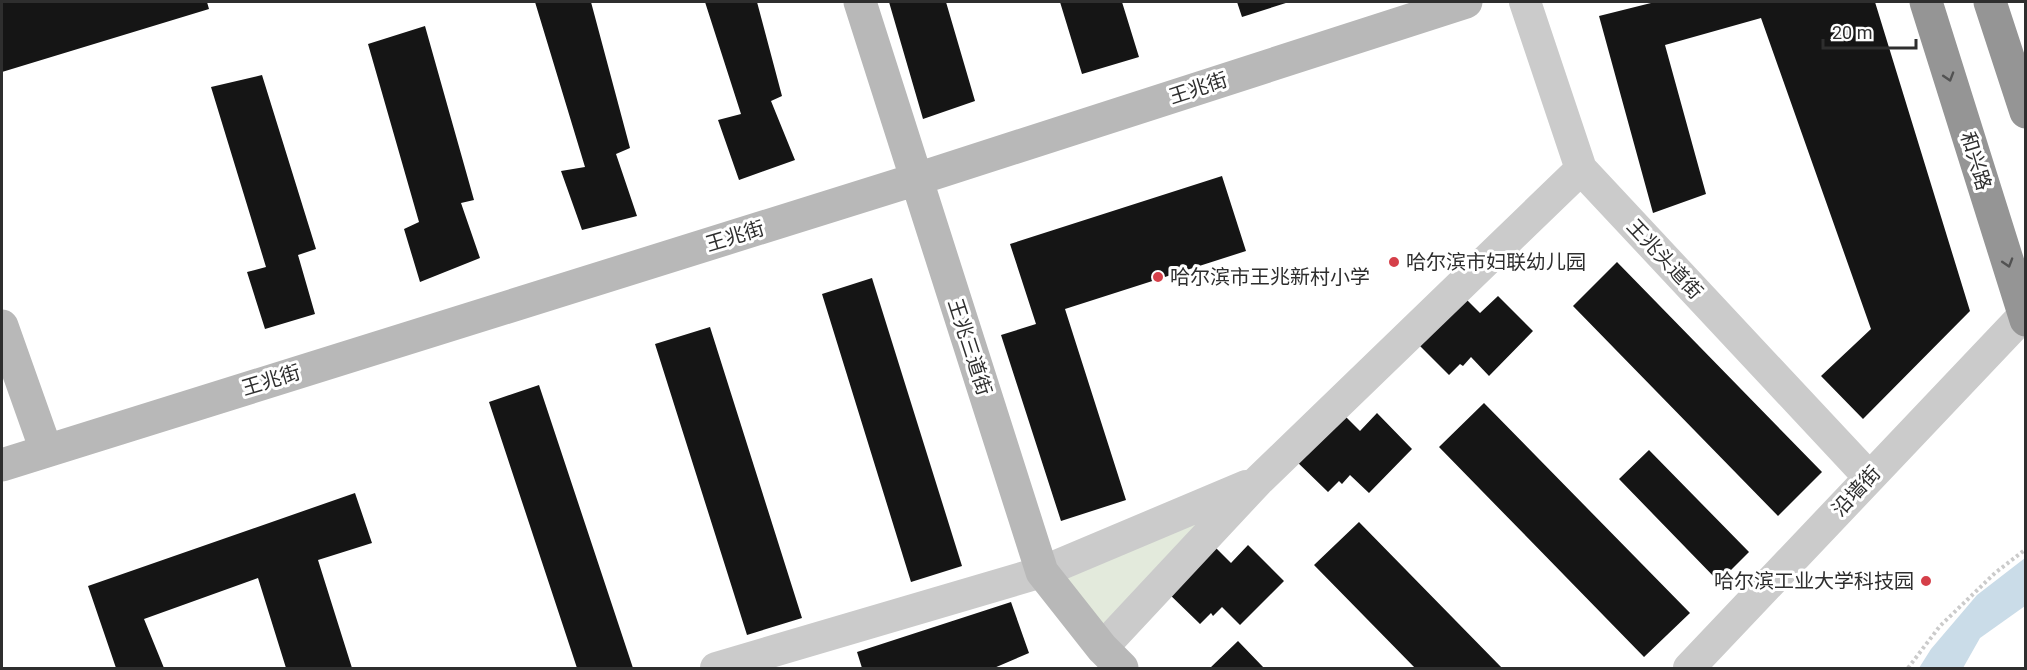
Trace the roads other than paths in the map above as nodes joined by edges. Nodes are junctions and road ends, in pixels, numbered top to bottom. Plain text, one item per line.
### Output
1 (860, 2) edge
2 (1466, 2) edge
3 (1525, 2) edge
4 (1926, 2) edge
5 (1990, 2) edge
6 (2025, 112) edge
7 (1581, 169) junction
8 (917, 179) junction
9 (2025, 317) edge
10 (2, 326) edge
11 (46, 450) junction
12 (2, 465) edge
13 (1869, 477) junction
14 (1258, 480) junction
15 (1042, 572) junction
16 (1112, 658) edge
17 (716, 669) edge
18 (1689, 669) edge

1 - 8 main road, 王兆三道街
2 - 8 main road, 王兆街
3 - 7 street, 王兆头道街
4 -> 9 highway, 和兴路
5 - 6 highway
7 - 13 street, 王兆头道街
7 - 14 street
8 - 11 main road, 王兆街
8 - 15 main road, 王兆三道街
9 - 13 street, 沿墙街
10 - 11 main road
11 - 12 main road, 王兆街
13 - 18 street, 沿墙街
14 - 15 street
14 - 16 street
15 - 16 main road, 王兆三道街
15 - 17 street

